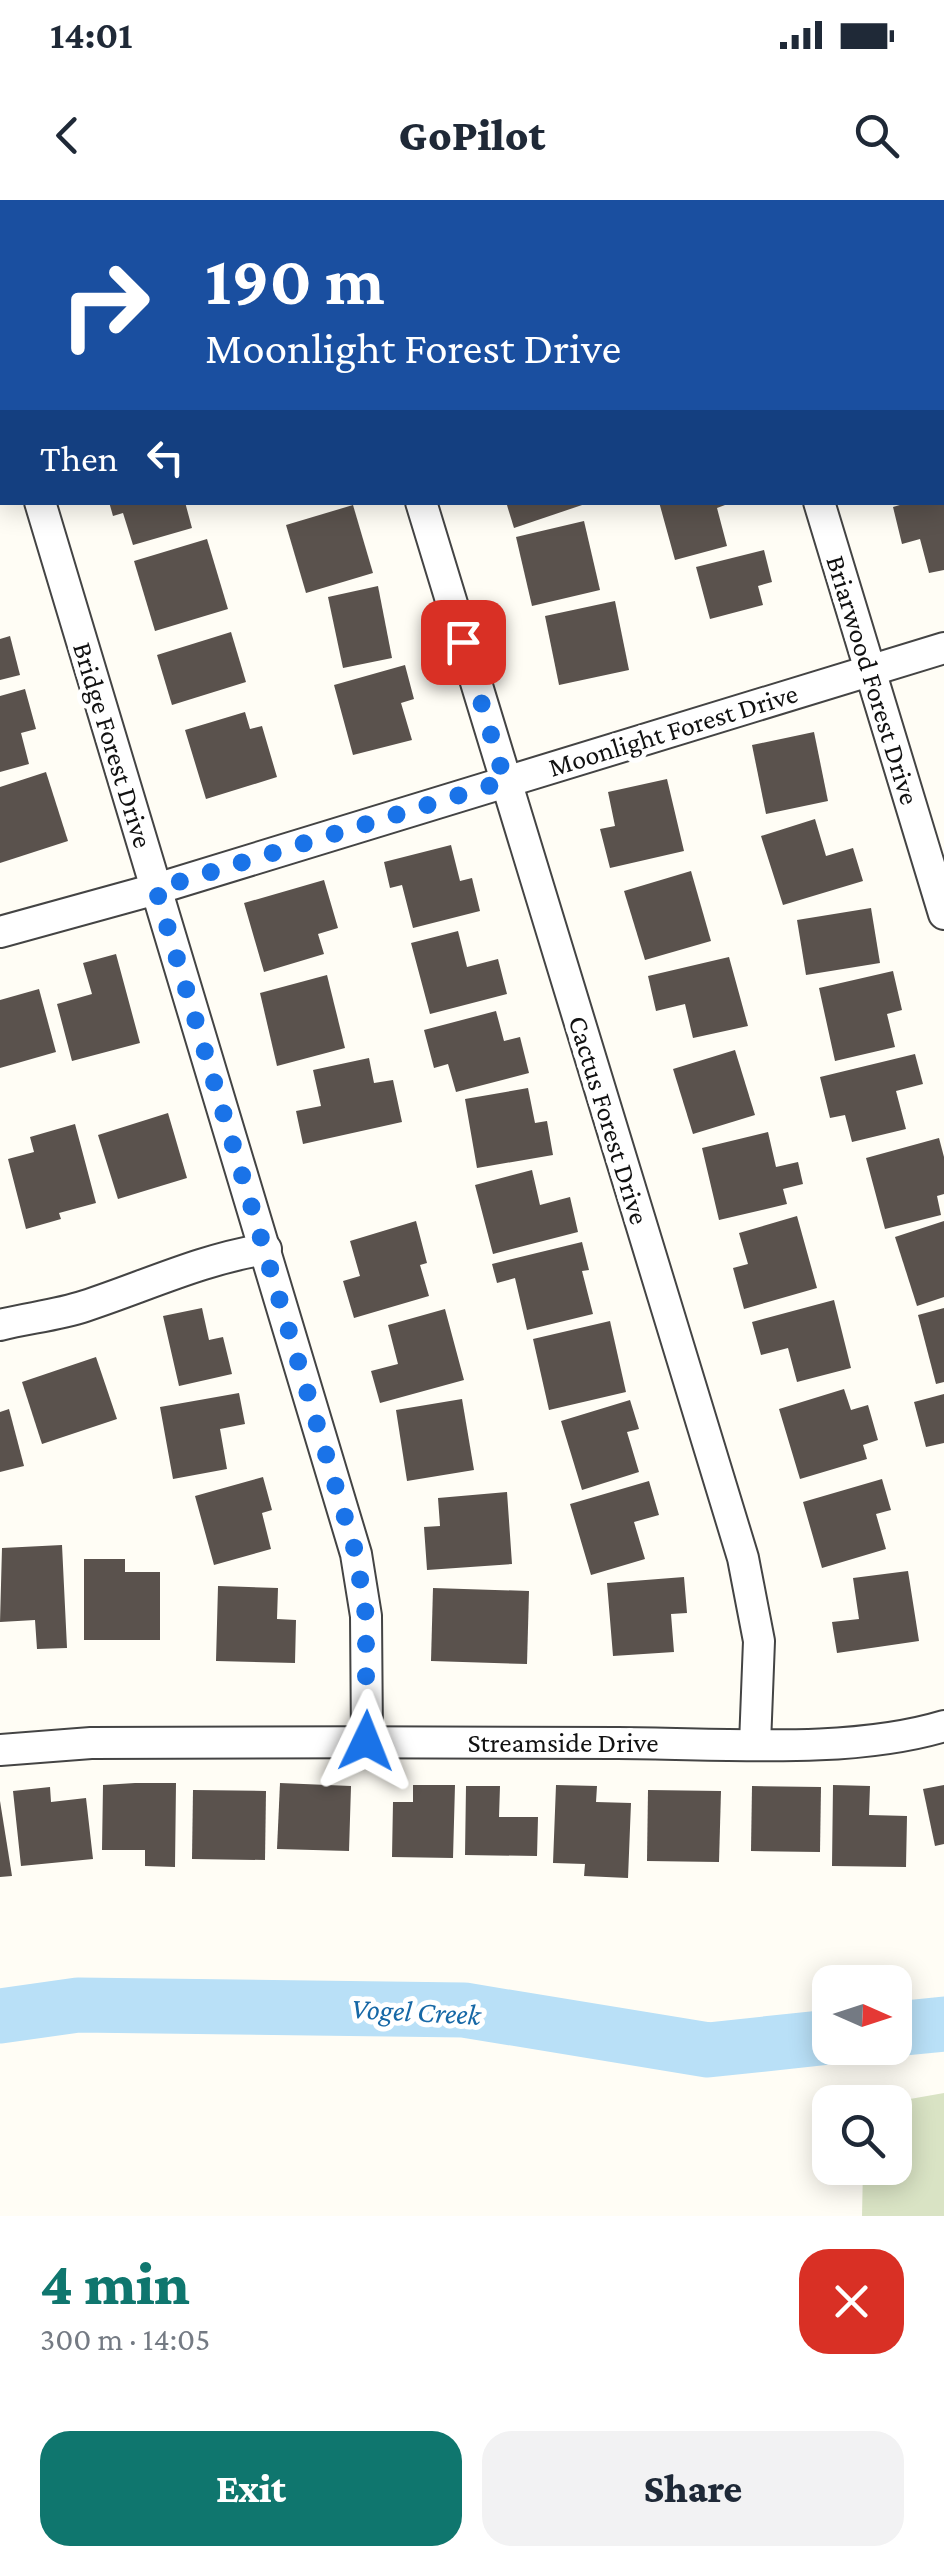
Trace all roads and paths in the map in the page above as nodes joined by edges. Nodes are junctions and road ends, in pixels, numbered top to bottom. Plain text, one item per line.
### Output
1 (41, 505) edge
2 (422, 505) edge
3 (820, 505) edge
4 (944, 648) edge
5 (870, 670) junction
6 (505, 781) junction
7 (156, 889) junction
8 (944, 914) edge
9 (0, 932) edge
10 (266, 1249) junction
11 (0, 1324) edge
12 (944, 1726) edge
13 (366, 1741) junction
14 (755, 1744) junction
15 (0, 1750) edge

1 - 7 street, Bridge Forest Drive
2 - 6 street, Cactus Forest Drive
3 - 5 street, Briarwood Forest Drive
4 - 5 street, Moonlight Forest Drive
5 - 6 street, Moonlight Forest Drive
5 - 8 street, Briarwood Forest Drive
6 - 7 street, Moonlight Forest Drive
6 - 14 street, Cactus Forest Drive
7 - 9 street, Moonlight Forest Drive
7 - 10 street, Bridge Forest Drive
10 - 11 street
10 - 13 street, Bridge Forest Drive
12 - 14 street, Streamside Drive
13 - 14 street, Streamside Drive
13 - 15 street, Streamside Drive

